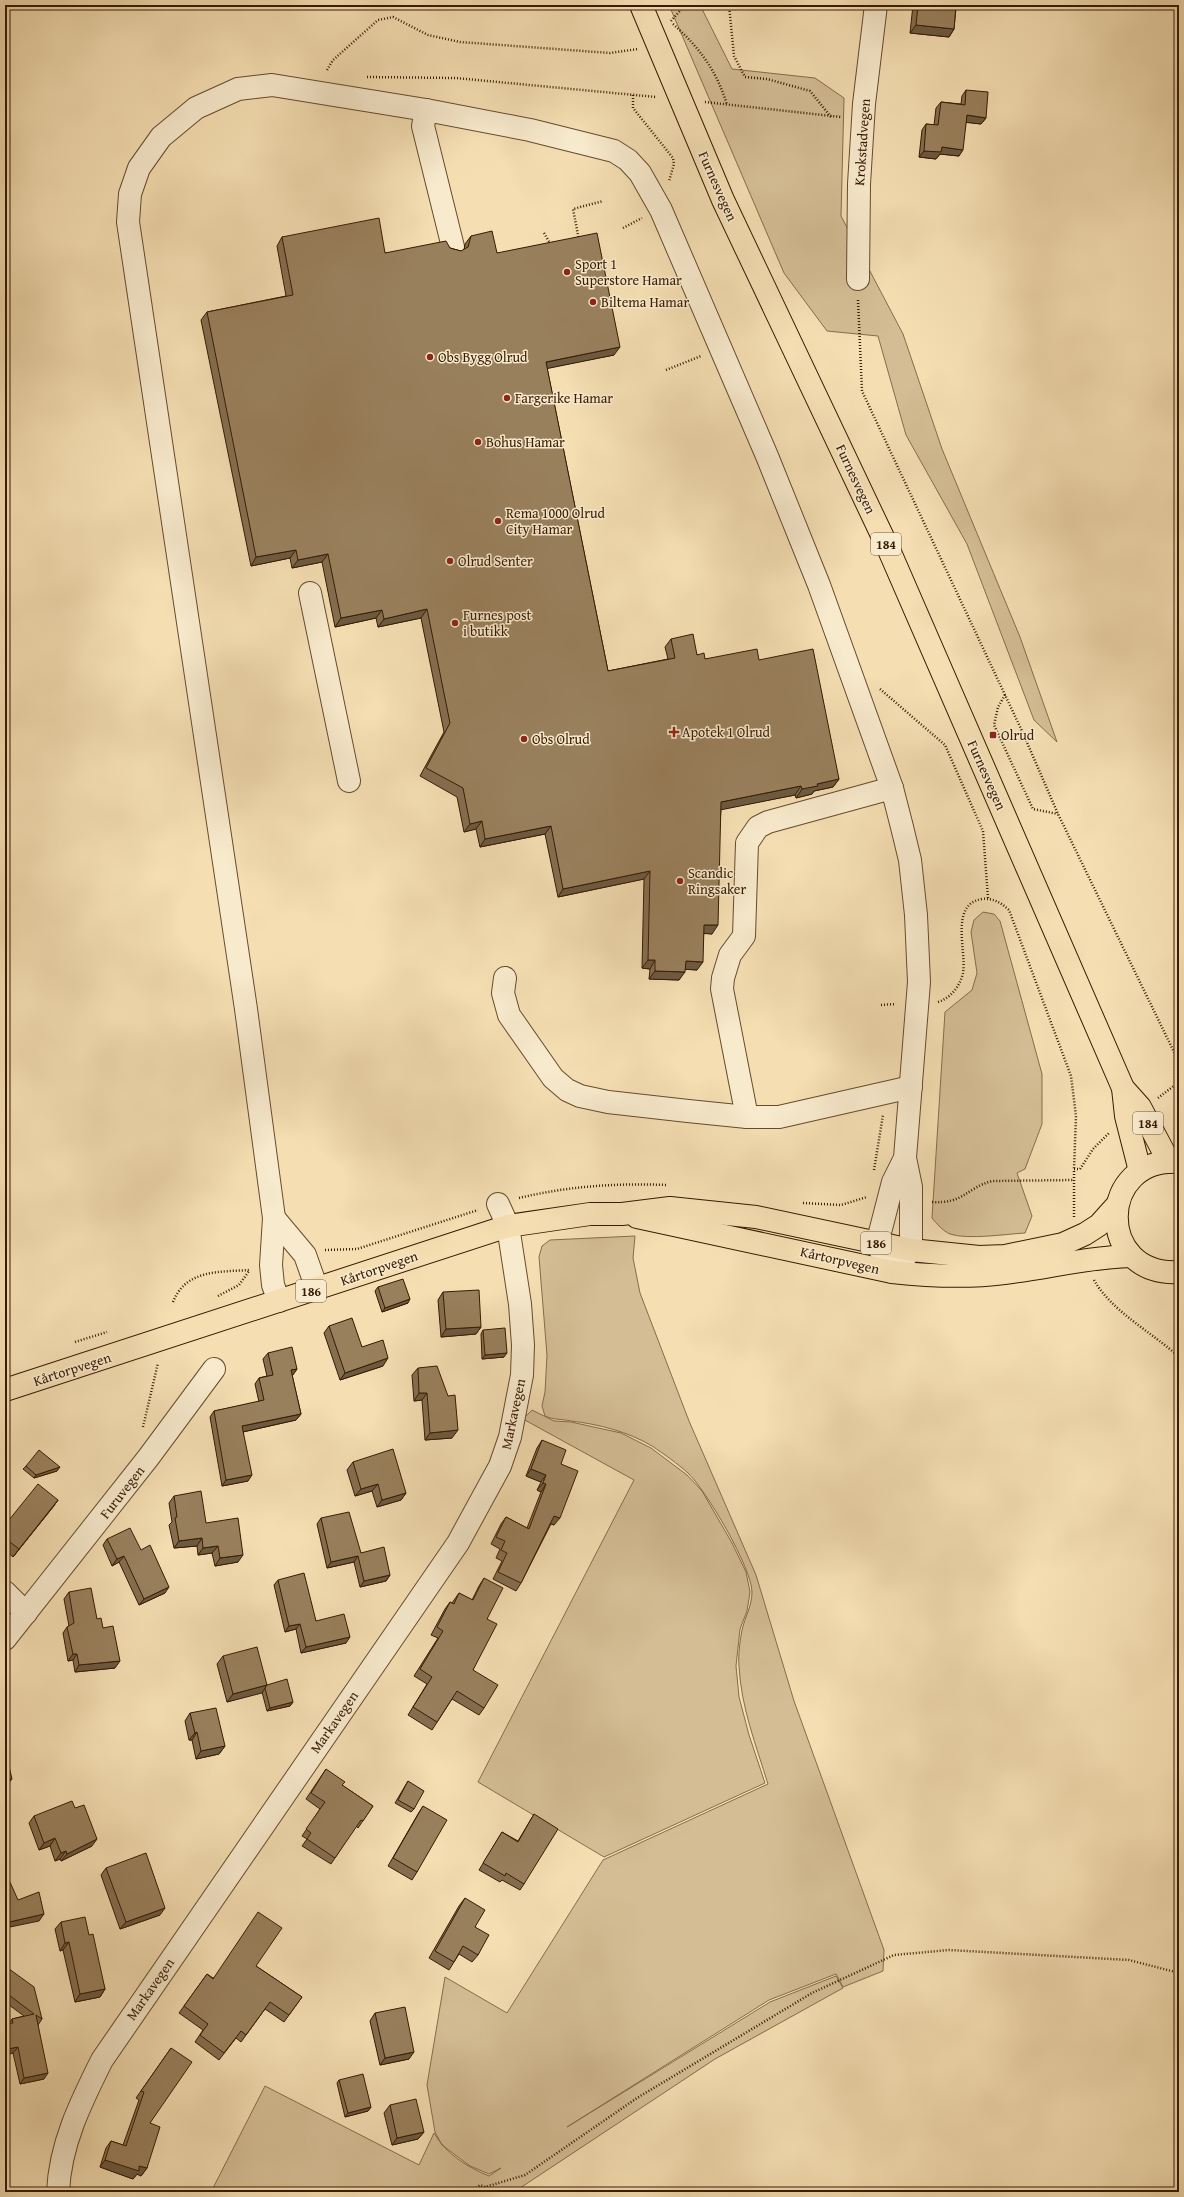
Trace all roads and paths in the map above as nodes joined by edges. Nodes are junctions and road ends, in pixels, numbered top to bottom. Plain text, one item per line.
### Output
1 (685, 5) edge
2 (721, 5) edge
3 (876, 5) edge
4 (729, 6) edge
5 (642, 7) edge
6 (670, 21) junction
7 (657, 44) junction
8 (327, 70) dead end
9 (365, 77) dead end
10 (633, 95) junction
11 (656, 97) dead end
12 (703, 102) dead end
13 (727, 105) junction
14 (426, 110) junction
15 (831, 117) junction
16 (863, 118) junction
17 (668, 184) dead end
18 (604, 201) dead end
19 (648, 215) dead end
20 (623, 228) dead end
21 (544, 233) dead end
22 (575, 241) edge
23 (453, 247) edge
24 (553, 249) edge
25 (858, 279) joint
26 (702, 356) dead end
27 (666, 370) dead end
28 (310, 593) dead end
29 (874, 686) dead end
30 (1005, 695) junction
31 (348, 781) dead end
32 (892, 788) junction
33 (1058, 814) junction
34 (988, 898) junction
35 (505, 978) dead end
36 (918, 1004) junction
37 (881, 1005) dead end
38 (1175, 1085) junction
39 (1179, 1086) edge
40 (911, 1087) junction
41 (1123, 1088) junction
42 (886, 1093) junction
43 (1152, 1102) dead end
44 (747, 1117) junction
45 (1110, 1132) dead end
46 (905, 1158) junction
47 (1174, 1162) edge
48 (1074, 1169) junction
49 (1140, 1171) junction
50 (872, 1176) dead end
51 (1074, 1180) junction
52 (868, 1190) dead end
53 (866, 1197) dead end
54 (930, 1202) dead end
55 (498, 1204) dead end
56 (1117, 1204) junction
57 (622, 1214) junction
58 (274, 1218) junction
59 (1075, 1221) dead end
60 (508, 1226) junction
61 (877, 1244) junction
62 (911, 1250) junction
63 (1131, 1256) junction
64 (257, 1269) dead end
65 (250, 1270) junction
66 (892, 1272) junction
67 (1179, 1272) edge
68 (1091, 1275) dead end
69 (317, 1288) junction
70 (216, 1297) dead end
71 (279, 1301) junction
72 (173, 1302) dead end
73 (112, 1330) dead end
74 (71, 1344) dead end
75 (1179, 1357) edge
76 (158, 1363) dead end
77 (214, 1369) dead end
78 (5, 1390) edge
79 (148, 1458) junction
80 (5, 1592) edge
81 (26, 1613) junction
82 (5, 1639) edge
83 (1179, 1973) edge
84 (58, 2192) edge
85 (472, 2192) edge

1 - 6 path
2 - 4 path
3 - 16 street, Krokstadvegen
4 - 15 path
5 - 6 path
5 - 7 main road, Furnesvegen / 184
6 - 13 path
7 - 8 path
7 - 41 main road, Furnesvegen / 184
9 - 10 path
10 - 11 path
10 - 17 path
12 - 13 path
13 - 15 path
14 - 23 street
14 - 32 street
14 - 58 street
15 - 16 path
16 - 25 street, Krokstadvegen
18 - 22 path
19 - 20 path
21 - 24 path
25 - 30 path
26 - 27 path
28 - 31 street
29 - 34 path
30 - 33 path
30 - 33 path
32 - 36 street
32 - 44 street
33 - 38 path
34 - 36 path
34 - 48 path
35 - 44 street
36 - 37 path
36 - 40 street
38 - 39 path
38 - 43 path
40 - 42 street
40 - 46 street
41 - 47 main road, Furnesvegen / 184
41 - 49 main road, Furnesvegen / 184
42 - 44 street
42 - 50 path
45 - 48 path
46 - 61 street
46 - 62 street
47 - 49 main road, 184
48 - 51 path
49 - 56 main road, 184
51 - 54 path
51 - 59 path
52 - 53 path
55 - 60 street, Markavegen
56 - 62 main road, Kårtorpvegen / 186
56 - 63 main road, 184
57 - 60 main road, Kårtorpvegen / 186
57 - 61 main road, Kårtorpvegen / 186
57 - 66 main road, Kårtorpvegen / 186
58 - 69 street
58 - 71 street
60 - 69 main road, Kårtorpvegen / 186
60 - 84 street, Markavegen
61 - 62 main road, Kårtorpvegen / 186
61 - 66 street
62 - 66 street
63 - 66 main road, Kårtorpvegen / 186
63 - 67 main road, 184
64 - 65 path
65 - 70 path
65 - 72 path
68 - 75 path
69 - 71 main road, Kårtorpvegen / 186
71 - 78 main road, Kårtorpvegen / 186
73 - 74 path
76 - 79 path
77 - 79 street, Furuvegen
79 - 81 street, Furuvegen
80 - 81 street
81 - 82 street, Furuvegen
83 - 85 path

